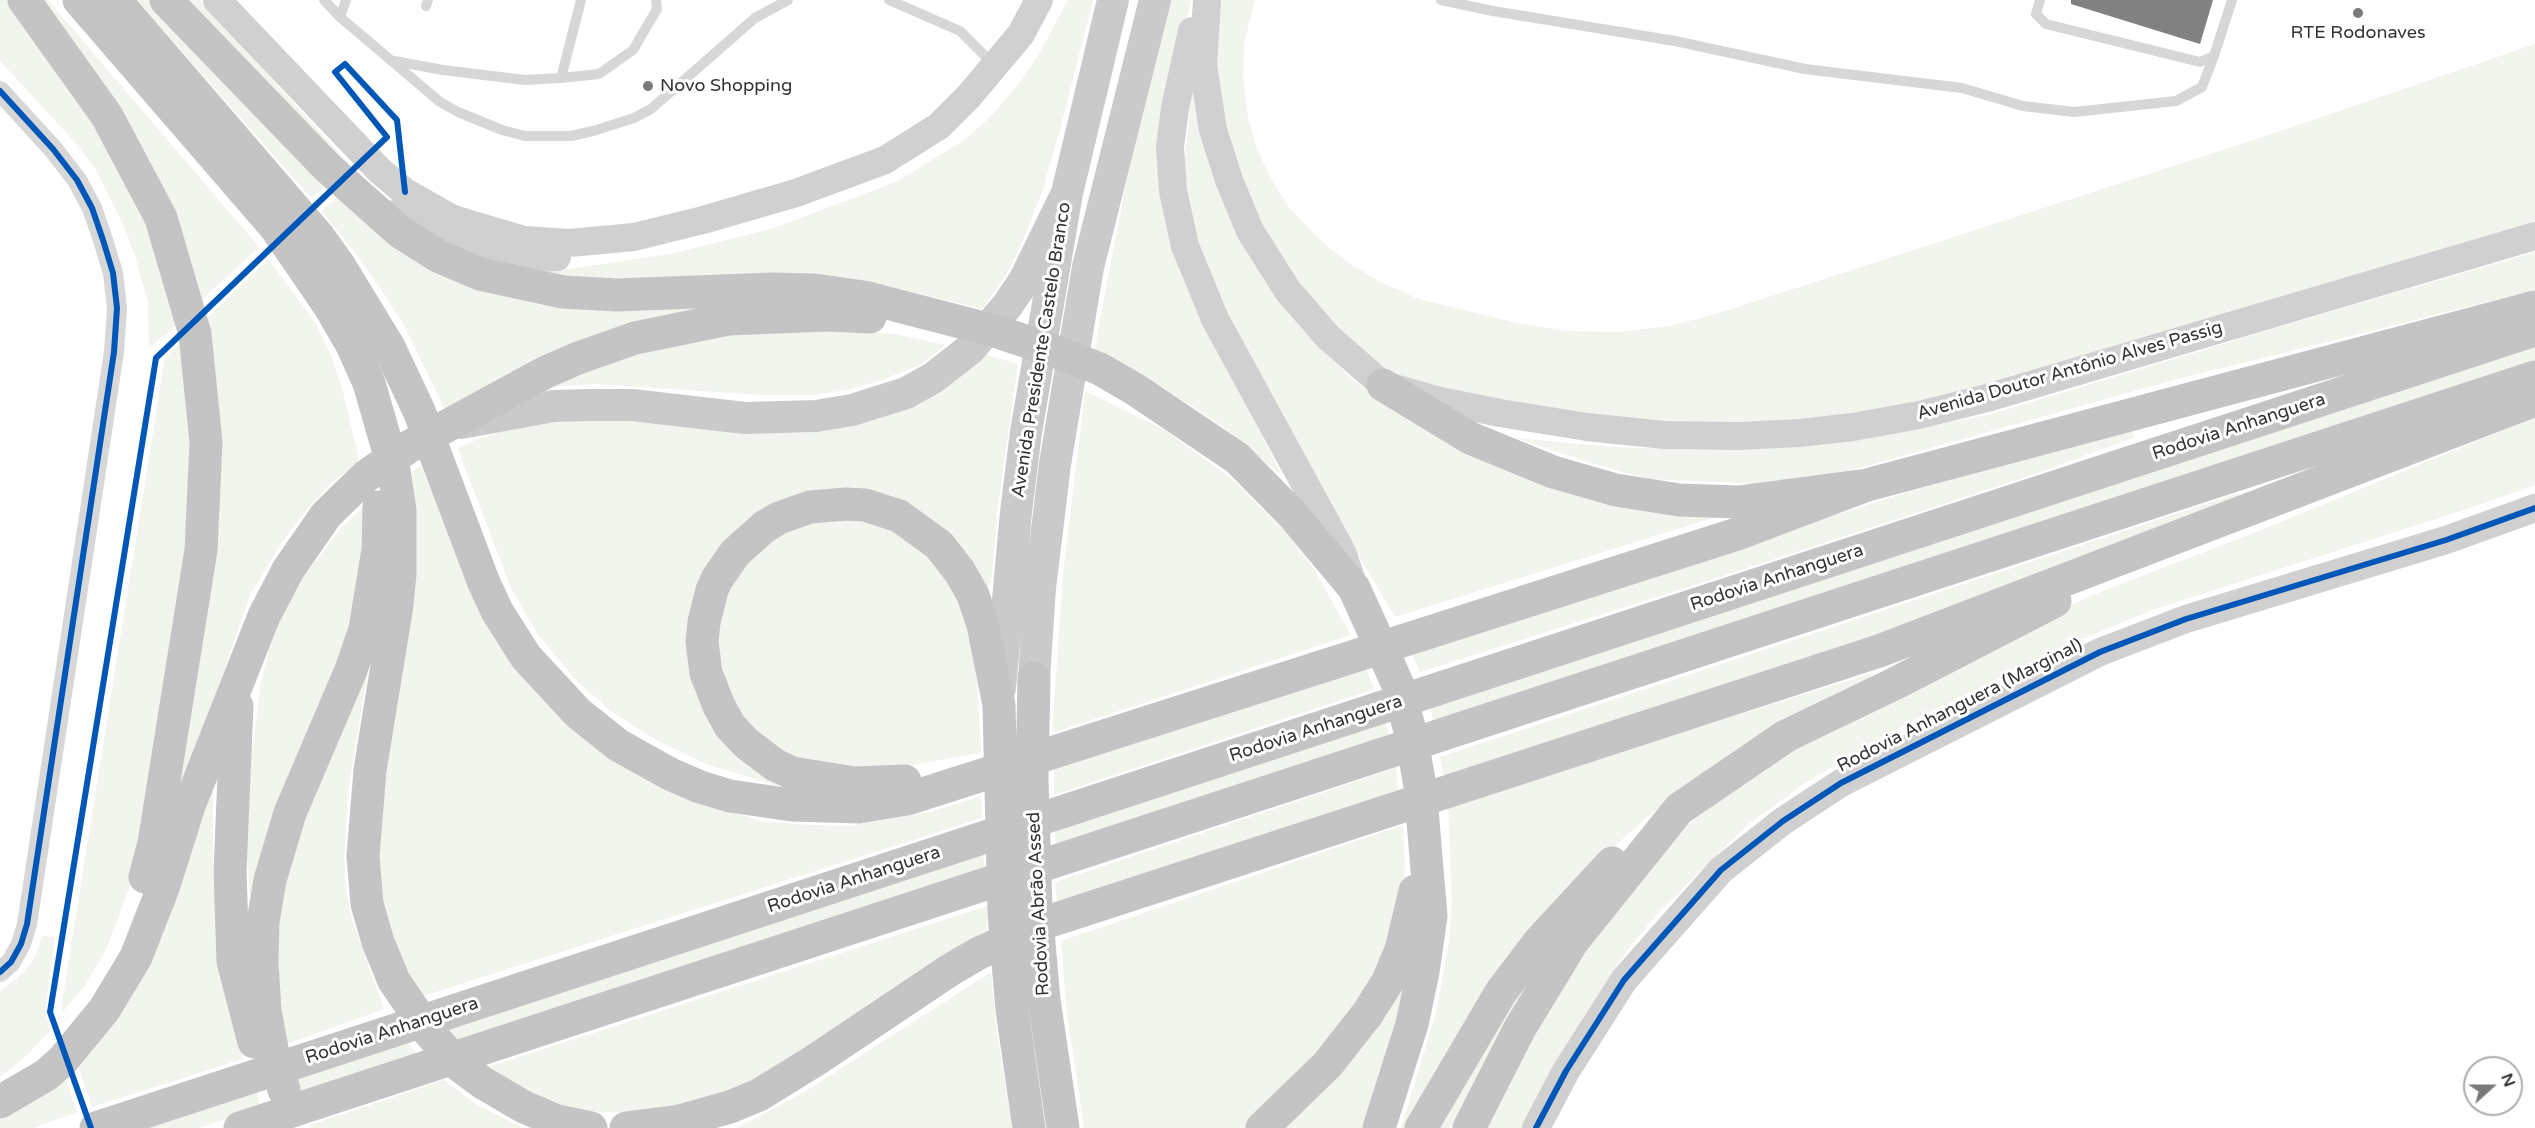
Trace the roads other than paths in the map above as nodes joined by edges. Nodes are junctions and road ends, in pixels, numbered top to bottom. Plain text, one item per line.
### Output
1 (24, 0) edge
2 (79, 0) edge
3 (115, 0) edge
4 (166, 0) edge
5 (217, 0) edge
6 (324, 0) edge
7 (346, 0) edge
8 (581, 0) edge
9 (656, 0) edge
10 (788, 0) edge
11 (889, 0) edge
12 (1039, 0) edge
13 (1113, 0) edge
14 (1155, 0) edge
15 (1198, 0) edge
16 (1207, 0) edge
17 (1441, 0) edge
18 (2040, 0) edge
19 (2232, 0) edge
20 (339, 17) junction
21 (2214, 56) junction
22 (394, 61) junction
23 (996, 66) junction
24 (561, 78) junction
25 (0, 91) edge
26 (1067, 193) junction
27 (366, 201) junction
28 (2535, 236) edge
29 (634, 237) junction
30 (2535, 307) edge
31 (924, 314) junction
32 (2535, 330) edge
33 (2535, 377) edge
34 (1383, 385) junction
35 (2535, 400) edge
36 (453, 424) junction
37 (382, 430) junction
38 (1867, 485) junction
39 (2535, 508) edge
40 (2173, 536) junction
41 (1354, 588) junction
42 (1034, 678) joint
43 (238, 684) junction
44 (999, 705) junction
45 (1017, 765) junction
46 (1679, 809) junction
47 (1425, 851) junction
48 (0, 972) edge
49 (255, 1012) junction
50 (0, 1094) edge
51 (0, 1102) edge
52 (96, 1128) edge
53 (240, 1128) edge
54 (285, 1128) edge
55 (300, 1128) edge
56 (591, 1128) edge
57 (626, 1128) edge
58 (1029, 1128) edge
59 (1063, 1128) edge
60 (1262, 1128) edge
61 (1379, 1128) edge
62 (1421, 1128) edge
63 (1469, 1128) edge
64 (1536, 1128) edge

1 - 50 highway
2 - 37 highway
3 - 45 highway
4 - 27 highway
5 - 29 main road
6 - 20 lane
7 - 20 lane
8 - 24 lane
9 - 24 lane
10 - 22 lane
11 - 23 lane
12 - 23 main road
13 - 26 main road, Avenida Presidente Castelo Branco
14 - 42 main road, Avenida Presidente Castelo Branco
15 - 41 main road
16 - 34 main road
17 - 21 lane
18 - 21 lane
19 - 21 lane
20 - 22 lane
22 - 24 lane
23 - 29 main road
25 - 48 street
26 - 36 main road
26 - 44 main road, Avenida Presidente Castelo Branco
27 - 29 main road
27 - 31 highway
28 - 34 main road, Avenida Doutor Antônio Alves Passig
30 - 38 highway
31 - 36 highway
31 - 41 highway
32 - 52 highway, Rodovia Anhanguera
33 - 53 highway
34 - 38 highway
35 - 40 highway
36 - 43 highway
37 - 49 highway
37 - 56 highway
38 - 45 highway
39 - 64 main road, Rodovia Anhanguera (Marginal)
40 - 46 highway
40 - 57 highway
41 - 47 highway
42 - 59 highway, Rodovia Abrão Assed
43 - 49 highway
43 - 51 highway
44 - 45 highway, Rodovia Abrão Assed
44 - 58 highway, Rodovia Abrão Assed
46 - 62 highway
46 - 63 highway
47 - 60 highway
47 - 61 highway
49 - 54 highway
49 - 55 highway

